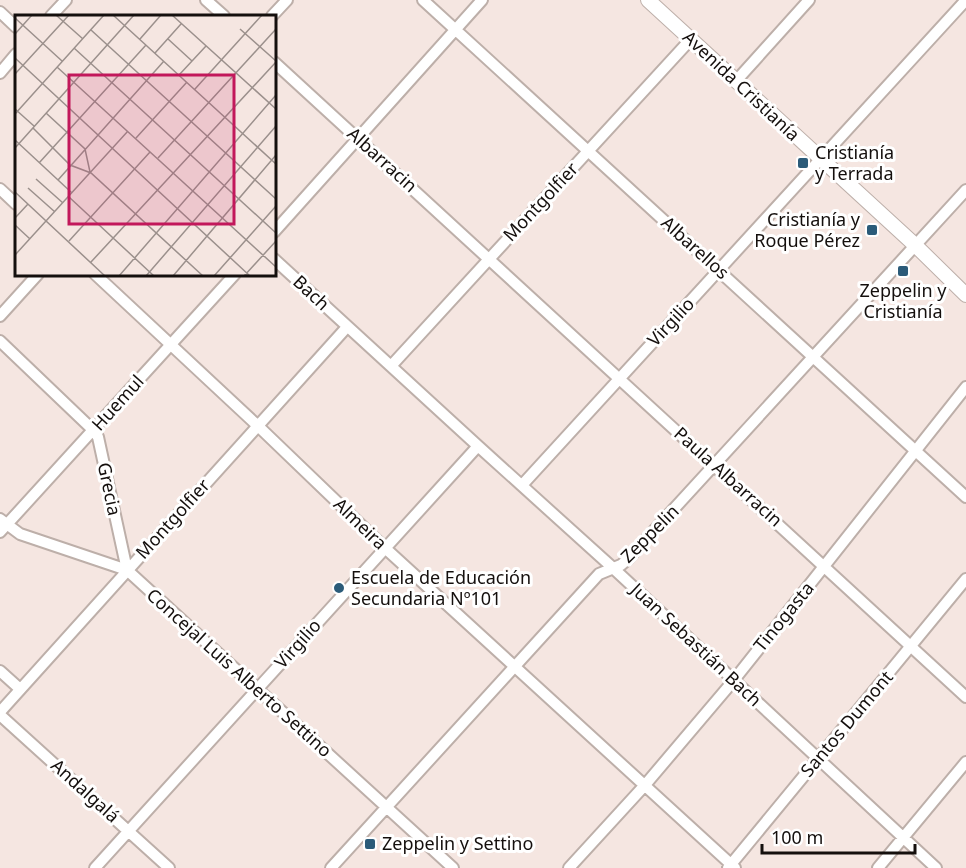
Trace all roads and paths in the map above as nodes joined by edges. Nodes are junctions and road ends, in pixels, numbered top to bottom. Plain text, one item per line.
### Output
1 (66, 0) edge
2 (206, 0) edge
3 (287, 0) edge
4 (423, 0) edge
5 (482, 0) edge
6 (648, 0) edge
7 (809, 0) edge
8 (966, 0) edge
9 (0, 12) edge
10 (52, 15) edge
11 (223, 15) edge
12 (273, 15) edge
13 (15, 26) edge
14 (455, 29) junction
15 (691, 39) junction
16 (15, 55) edge
17 (276, 64) edge
18 (0, 73) edge
19 (736, 81) junction
20 (359, 139) junction
21 (588, 151) junction
22 (820, 159) junction
23 (0, 189) edge
24 (966, 190) edge
25 (15, 203) edge
26 (276, 230) edge
27 (915, 245) junction
28 (489, 258) junction
29 (276, 261) edge
30 (718, 270) junction
31 (36, 276) edge
32 (97, 276) edge
33 (234, 276) edge
34 (966, 295) edge
35 (0, 316) edge
36 (347, 327) junction
37 (0, 341) edge
38 (171, 345) junction
39 (815, 357) junction
40 (391, 366) junction
41 (619, 378) junction
42 (966, 387) edge
43 (258, 426) junction
44 (93, 430) junction
45 (478, 446) junction
46 (916, 449) junction
47 (715, 465) junction
48 (523, 484) junction
49 (966, 497) edge
50 (2, 526) edge
51 (385, 548) junction
52 (825, 566) junction
53 (613, 568) junction
54 (127, 570) junction
55 (966, 579) edge
56 (911, 646) junction
57 (514, 666) junction
58 (0, 671) edge
59 (734, 680) junction
60 (20, 689) junction
61 (256, 690) junction
62 (966, 697) edge
63 (0, 714) edge
64 (819, 758) junction
65 (966, 762) edge
66 (645, 785) junction
67 (387, 807) junction
68 (129, 831) junction
69 (903, 837) junction
70 (731, 867) edge
71 (95, 868) edge
72 (169, 868) edge
73 (331, 868) edge
74 (453, 868) edge
75 (569, 868) edge
76 (878, 868) edge
77 (936, 868) edge

1 - 10 street
2 - 11 street
3 - 12 street
4 - 14 street, Albarellos
5 - 14 street
6 - 15 main road, Avenida Cristianía
7 - 19 street
8 - 22 street, Virgilio
9 - 13 street
14 - 20 street
14 - 21 street, Albarellos
15 - 19 main road, Avenida Cristianía
15 - 21 street, Montgolfier
16 - 18 street
17 - 20 street, Albarracin
19 - 22 main road, Avenida Cristianía
20 - 26 street
20 - 28 street, Albarracin
21 - 28 street, Montgolfier
21 - 30 street, Albarellos
22 - 27 main road, Avenida Cristianía
22 - 30 street, Virgilio
23 - 25 street
24 - 27 street, Zeppelin
27 - 34 main road, Avenida Cristianía
27 - 39 street, Zeppelin
28 - 40 street, Montgolfier
28 - 41 street, Paula Albarracin
29 - 36 street, Bach
30 - 39 street, Albarellos
30 - 41 street, Virgilio
31 - 35 street
32 - 38 street, Almeira
33 - 38 street, Huemul
36 - 40 street, Juan Sebastián Bach
36 - 43 street, Montgolfier
37 - 44 street, Grecia
38 - 43 street, Almeira
38 - 44 street, Huemul
39 - 46 street, Albarellos
39 - 47 street, Zeppelin
40 - 45 street, Juan Sebastián Bach
41 - 47 street, Paula Albarracin
41 - 48 street, Virgilio
42 - 46 street, Tinogasta
43 - 51 street, Almeira
43 - 54 street, Montgolfier
44 - 50 street, Huemul
44 - 54 street, Grecia
45 - 48 street, Juan Sebastián Bach
45 - 51 street, Virgilio
46 - 49 street, Albarellos
46 - 52 street, Tinogasta
47 - 52 street, Paula Albarracin
47 - 53 street, Zeppelin
48 - 53 street, Juan Sebastián Bach
50 - 54 street, Concejal Luis Alberto Settino
51 - 57 street, Almeira
51 - 61 street, Virgilio
52 - 56 street, Paula Albarracin
52 - 59 street, Tinogasta
53 - 57 street, Zeppelin
53 - 59 street, Juan Sebastián Bach
54 - 60 street, Montgolfier
54 - 61 street, Concejal Luis Alberto Settino
55 - 56 street, Santos Dumont
56 - 62 street, Paula Albarracin
56 - 64 street, Santos Dumont
57 - 66 street, Almeira
57 - 67 street, Zeppelin
58 - 60 street
59 - 64 street, Juan Sebastián Bach
59 - 66 street, Tinogasta
60 - 63 street, Montgolfier
61 - 67 street, Concejal Luis Alberto Settino
61 - 68 street, Virgilio
63 - 68 street, Andalgalá
64 - 69 street, Juan Sebastián Bach
64 - 70 street, Santos Dumont
65 - 69 street
66 - 70 street, Almeira
66 - 75 street, Tinogasta
67 - 73 street, Zeppelin
67 - 74 street, Concejal Luis Alberto Settino
68 - 71 street, Virgilio
68 - 72 street, Andalgalá
69 - 76 street
69 - 77 street, Juan Sebastián Bach

